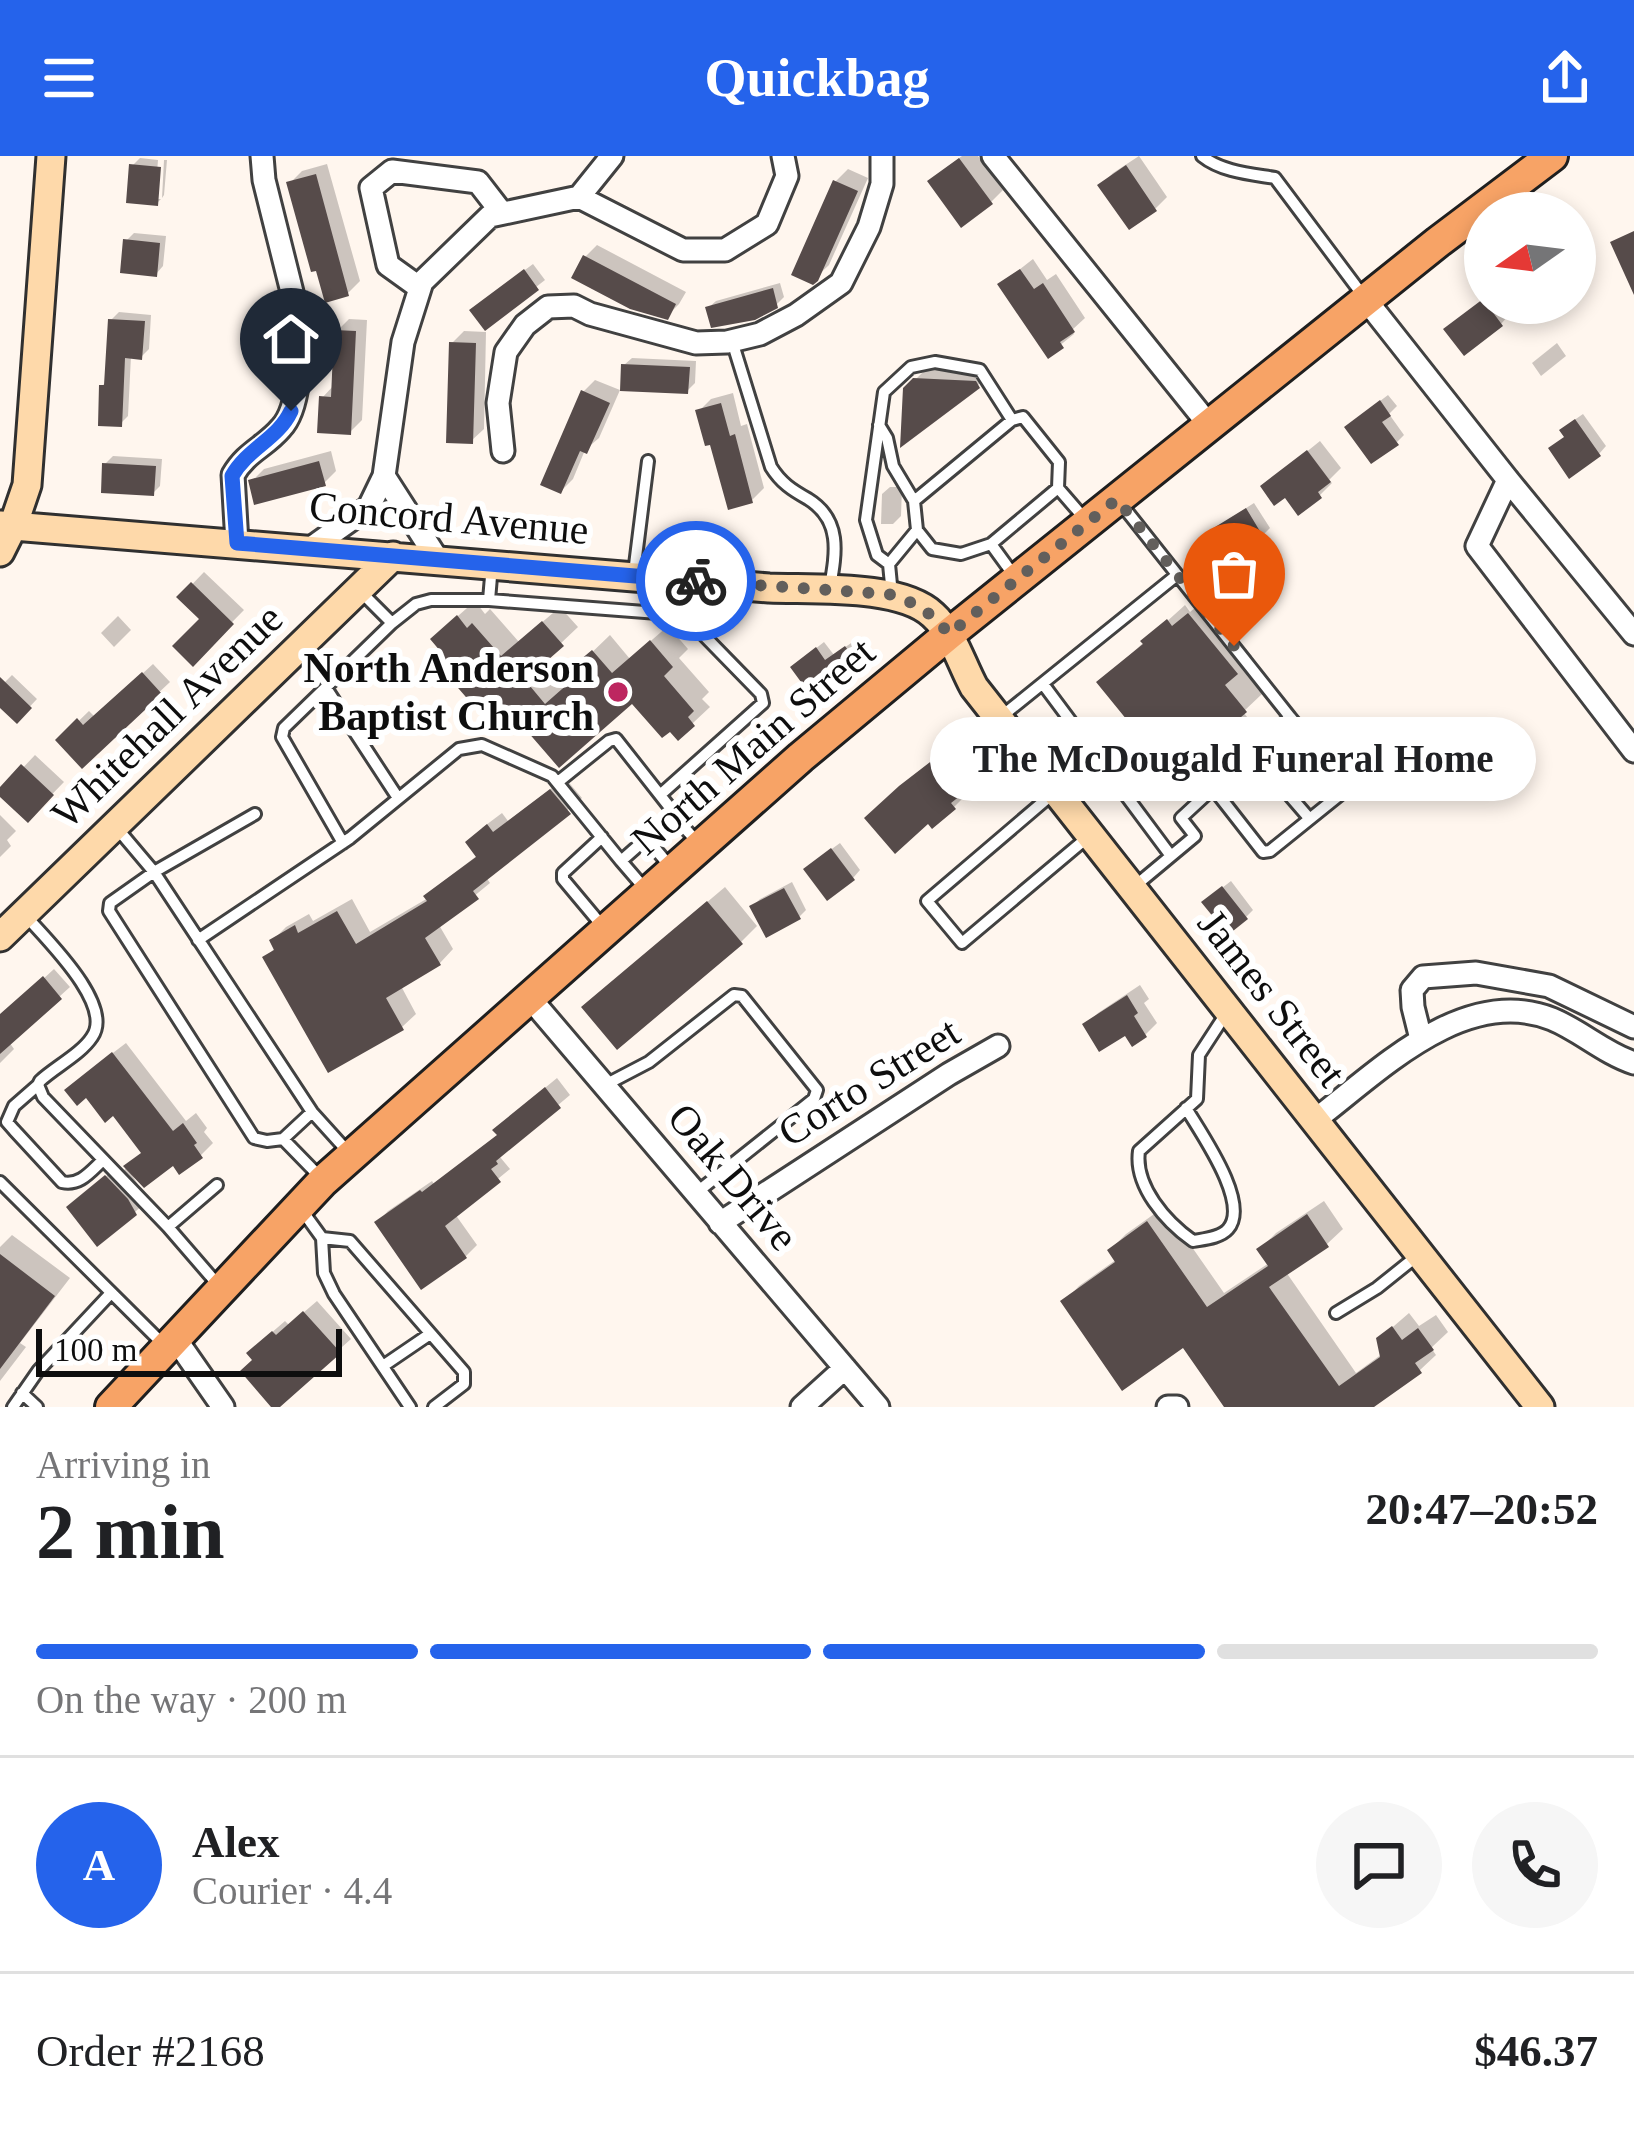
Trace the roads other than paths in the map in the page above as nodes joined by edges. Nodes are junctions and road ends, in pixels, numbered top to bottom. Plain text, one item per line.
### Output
1 (51, 156) edge
2 (262, 156) edge
3 (612, 156) edge
4 (783, 156) edge
5 (882, 156) edge
6 (993, 156) edge
7 (1202, 156) edge
8 (1538, 160) edge
9 (579, 197) junction
10 (502, 213) junction
11 (420, 288) junction
12 (1366, 300) junction
13 (732, 340) junction
14 (1012, 419) junction
15 (879, 424) junction
16 (1209, 424) junction
17 (503, 451) dead end
18 (648, 461) dead end
19 (384, 476) junction
20 (1508, 480) junction
21 (1058, 488) junction
22 (1117, 499) junction
23 (914, 501) junction
24 (1087, 523) junction
25 (6, 525) edge
26 (917, 530) junction
27 (237, 543) junction
28 (991, 544) junction
29 (311, 548) junction
30 (0, 552) edge
31 (393, 556) junction
32 (439, 560) junction
33 (492, 564) junction
34 (890, 564) junction
35 (1177, 575) junction
36 (634, 577) junction
37 (1017, 580) junction
38 (689, 581) junction
39 (358, 589) junction
40 (830, 591) junction
41 (892, 595) junction
42 (489, 600) junction
43 (684, 616) junction
44 (392, 623) junction
45 (949, 634) junction
46 (1634, 634) edge
47 (1043, 684) junction
48 (326, 688) junction
49 (1290, 717) junction
50 (999, 718) junction
51 (1634, 751) edge
52 (1252, 752) junction
53 (558, 782) junction
54 (1213, 788) junction
55 (1056, 791) junction
56 (660, 794) junction
57 (398, 798) junction
58 (255, 814) dead end
59 (673, 815) junction
60 (1309, 818) junction
61 (114, 824) junction
62 (1091, 835) junction
63 (602, 837) junction
64 (647, 840) junction
65 (343, 843) junction
66 (700, 845) junction
67 (1171, 856) junction
68 (621, 860) junction
69 (673, 869) junction
70 (154, 872) junction
71 (1133, 888) junction
72 (647, 891) junction
73 (24, 914) junction
74 (605, 929) junction
75 (0, 938) edge
76 (198, 940) junction
77 (529, 997) junction
78 (1229, 1009) junction
79 (1634, 1028) edge
80 (1421, 1039) junction
81 (998, 1046) dead end
82 (1634, 1063) edge
83 (38, 1085) junction
84 (604, 1085) junction
85 (1186, 1108) junction
86 (312, 1112) junction
87 (1315, 1120) junction
88 (283, 1139) junction
89 (352, 1155) junction
90 (103, 1160) junction
91 (323, 1181) junction
92 (0, 1182) edge
93 (217, 1184) dead end
94 (696, 1193) junction
95 (298, 1205) junction
96 (721, 1223) junction
97 (168, 1227) junction
98 (322, 1238) junction
99 (1419, 1254) junction
100 (222, 1288) junction
101 (111, 1293) junction
102 (1336, 1313) dead end
103 (430, 1334) junction
104 (171, 1343) junction
105 (383, 1366) junction
106 (844, 1368) junction
107 (22, 1394) junction
108 (13, 1407) edge
109 (37, 1407) edge
110 (111, 1407) edge
111 (224, 1407) edge
112 (410, 1407) edge
113 (434, 1407) edge
114 (802, 1407) edge
115 (878, 1407) edge
116 (1540, 1407) edge

1 - 25 street
2 - 27 street
3 - 9 street
4 - 9 street
5 - 13 street
6 - 16 street
7 - 12 lane
8 - 12 main road, North Main Street
9 - 10 street
10 - 11 street
10 - 11 street
11 - 19 street
12 - 16 main road, North Main Street
12 - 20 street
13 - 17 street
13 - 40 lane
14 - 15 lane
14 - 21 lane
14 - 23 lane
15 - 23 lane
15 - 34 lane
16 - 22 main road, North Main Street
18 - 36 lane
19 - 29 street
19 - 32 street
20 - 46 street
20 - 51 street
21 - 24 lane
21 - 28 lane
22 - 24 main road, North Main Street
22 - 35 lane
23 - 26 lane
24 - 37 main road, North Main Street
25 - 27 street, Concord Avenue
25 - 30 street
26 - 28 lane
26 - 34 lane
27 - 29 street, Concord Avenue
28 - 37 lane
29 - 31 street, Concord Avenue
31 - 32 street, Concord Avenue
31 - 39 street, Whitehall Avenue
32 - 33 street, Concord Avenue
33 - 36 street, Concord Avenue
33 - 42 lane
34 - 41 lane
35 - 47 lane
35 - 49 lane
36 - 38 street, Concord Avenue
37 - 45 main road, North Main Street
38 - 40 street, Concord Avenue
38 - 43 lane
39 - 44 lane
39 - 61 street, Whitehall Avenue
40 - 41 street, Concord Avenue
41 - 45 street, Concord Avenue
42 - 43 lane
42 - 44 lane
43 - 56 lane
44 - 48 lane
45 - 50 street, James Street
45 - 66 main road, North Main Street
47 - 50 lane
47 - 67 lane
48 - 57 lane
48 - 65 lane
49 - 52 lane
49 - 60 lane
50 - 55 street, James Street
52 - 54 lane
52 - 60 lane
53 - 56 lane
53 - 57 lane
53 - 63 lane
54 - 60 lane
54 - 67 lane
55 - 62 street, James Street
55 - 62 lane
56 - 59 lane
57 - 65 lane
58 - 70 lane
59 - 64 lane
59 - 66 lane
61 - 70 lane
61 - 73 street, Whitehall Avenue
62 - 71 street, James Street
63 - 68 lane
63 - 74 lane
64 - 68 lane
64 - 69 lane
65 - 76 lane
66 - 69 main road, North Main Street
67 - 71 lane
68 - 72 lane
69 - 72 main road, North Main Street
70 - 76 lane
70 - 88 lane
71 - 78 street, James Street
72 - 74 main road, North Main Street
73 - 75 street, Whitehall Avenue
73 - 83 lane
74 - 77 main road, North Main Street
76 - 86 lane
77 - 84 street, Oak Drive
77 - 89 main road, North Main Street
78 - 85 lane
78 - 87 street, James Street
79 - 80 street
80 - 82 street
80 - 87 street
81 - 96 street, Corto Street
83 - 90 lane
83 - 90 lane
84 - 94 street, Oak Drive
84 - 94 lane
85 - 85 lane
86 - 88 lane
86 - 89 lane
87 - 99 street, James Street
88 - 91 lane
89 - 91 main road, North Main Street
90 - 97 lane
91 - 95 main road, North Main Street
92 - 101 lane
93 - 97 lane
94 - 96 street, Oak Drive
95 - 98 lane
95 - 100 main road, North Main Street
96 - 106 street, Oak Drive
97 - 100 lane
98 - 103 lane
98 - 105 lane
99 - 102 lane
99 - 116 street, James Street
100 - 104 main road, North Main Street
101 - 104 lane
101 - 107 lane
103 - 105 lane
103 - 113 lane
104 - 110 main road, North Main Street
104 - 111 street
105 - 112 lane
106 - 114 street
106 - 115 street, Oak Drive
107 - 108 lane
107 - 109 lane

